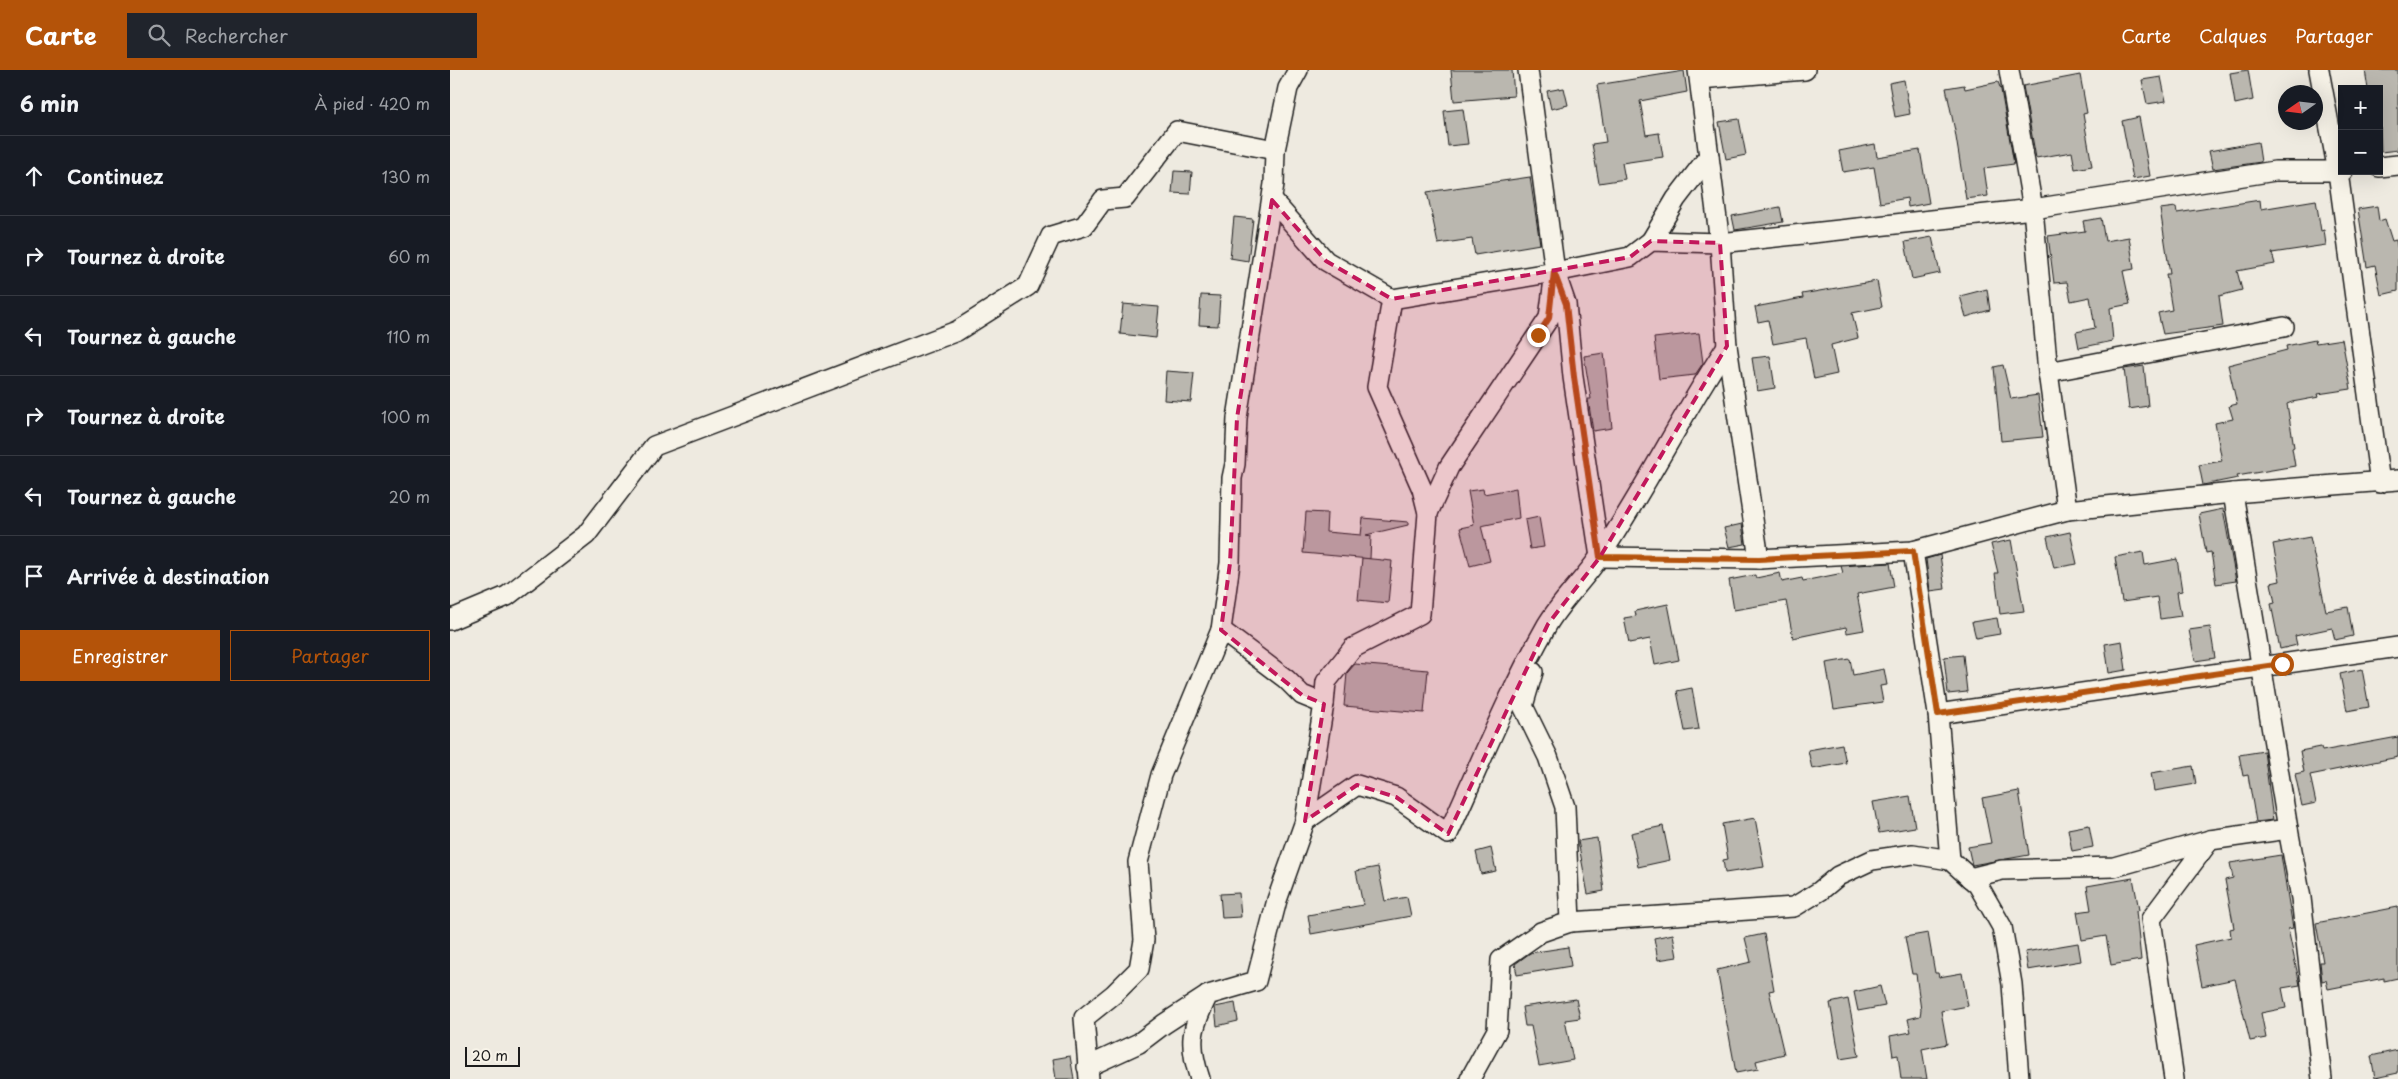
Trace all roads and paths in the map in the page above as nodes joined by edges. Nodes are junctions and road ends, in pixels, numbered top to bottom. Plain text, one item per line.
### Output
1 (1528, 70) edge
2 (1805, 70) edge
3 (2009, 70) edge
4 (2319, 70) edge
5 (1294, 73) edge
6 (1699, 75) edge
7 (1275, 150) junction
8 (1709, 156) junction
9 (2338, 162) edge
10 (2398, 165) edge
11 (2383, 167) edge
12 (2338, 172) edge
13 (2340, 175) edge
14 (1272, 200) junction
15 (2033, 208) junction
16 (1651, 241) junction
17 (1720, 243) junction
18 (1554, 272) junction
19 (1392, 299) junction
20 (2284, 326) dead end
21 (1727, 346) junction
22 (2048, 372) junction
23 (2389, 482) edge
24 (2233, 492) junction
25 (2067, 510) junction
26 (1428, 513) junction
27 (1913, 551) junction
28 (1600, 557) junction
29 (1759, 559) junction
30 (450, 620) edge
31 (1548, 624) junction
32 (1221, 630) junction
33 (2398, 647) edge
34 (2263, 667) junction
35 (1324, 704) junction
36 (1938, 714) junction
37 (1305, 821) junction
38 (2288, 829) junction
39 (2210, 840) junction
40 (1950, 860) junction
41 (1970, 878) junction
42 (1570, 922) junction
43 (1208, 995) junction
44 (1088, 1073) edge
45 (1200, 1079) edge
46 (1470, 1079) edge
47 (2019, 1079) edge
48 (2174, 1079) edge
49 (2322, 1079) edge

1 - 18 street
2 - 6 street
3 - 15 street
4 - 9 street
5 - 7 street
6 - 8 street
7 - 14 street
7 - 30 street
8 - 16 street
8 - 17 street
10 - 11 street
12 - 15 street
13 - 23 street
14 - 19 street
14 - 32 street
15 - 17 street
15 - 22 street
16 - 17 street
16 - 18 street
17 - 21 street
18 - 19 street
18 - 26 street
18 - 28 street
19 - 26 street
20 - 22 street
21 - 28 street
21 - 29 street
22 - 25 street
23 - 24 street
24 - 25 street
24 - 34 street
25 - 27 street
26 - 35 street
27 - 29 street
27 - 36 street
28 - 29 street
28 - 31 street
31 - 37 street
31 - 42 street
32 - 35 street
32 - 44 street
33 - 34 street
34 - 36 street
34 - 38 street
35 - 37 street
36 - 40 street
37 - 43 street
38 - 39 street
38 - 49 street
39 - 41 street
39 - 48 street
40 - 41 street
40 - 42 street
41 - 47 street
42 - 46 street
43 - 44 street
43 - 45 street

